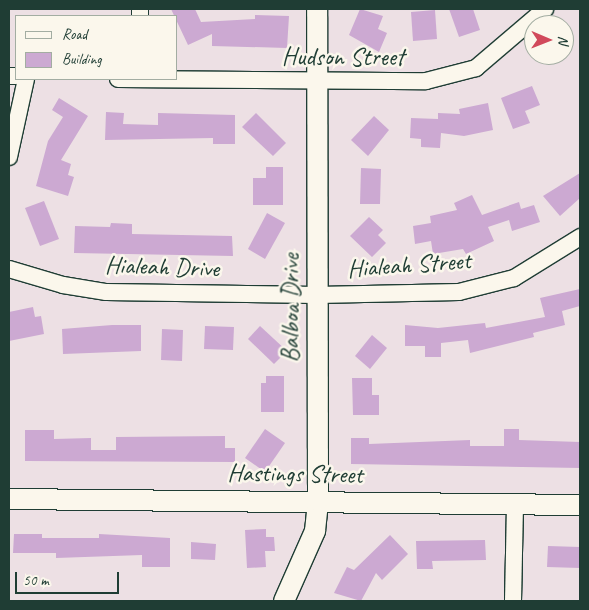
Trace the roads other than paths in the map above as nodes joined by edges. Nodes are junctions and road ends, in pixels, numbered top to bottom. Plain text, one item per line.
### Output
1 (317, 9) edge
2 (544, 9) edge
3 (26, 80) edge
4 (178, 80) edge
5 (318, 83) junction
6 (9, 157) edge
7 (580, 237) edge
8 (9, 269) edge
9 (317, 295) junction
10 (9, 499) edge
11 (318, 500) junction
12 (515, 504) junction
13 (580, 505) edge
14 (284, 601) edge
15 (513, 601) edge

1 - 5 street, Balboa Drive
2 - 5 street, Hudson Street
3 - 6 street
4 - 5 street, Hudson Street
5 - 9 street, Balboa Drive
7 - 9 street, Hialeah Street
8 - 9 street, Hialeah Drive
9 - 11 street, Balboa Drive
10 - 11 street, Hastings Street
11 - 12 street, Hastings Street
11 - 14 street, Balboa Drive
12 - 13 street, Hastings Street
12 - 15 street

